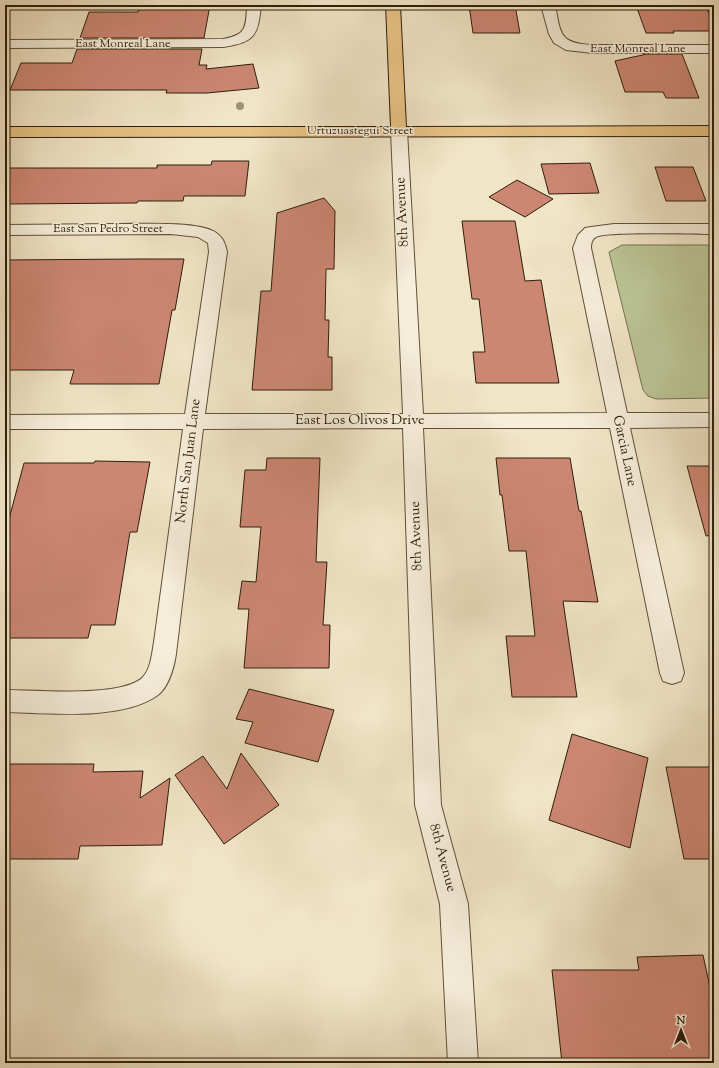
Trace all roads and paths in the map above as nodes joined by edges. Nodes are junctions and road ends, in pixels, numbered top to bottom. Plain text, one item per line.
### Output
1 (254, 5) edge
2 (393, 5) edge
3 (548, 5) edge
4 (5, 44) edge
5 (714, 49) edge
6 (714, 131) edge
7 (5, 132) edge
8 (399, 132) junction
9 (714, 229) edge
10 (5, 230) edge
11 (209, 235) joint
12 (618, 420) junction
13 (714, 420) edge
14 (194, 421) junction
15 (413, 421) junction
16 (5, 422) edge
17 (672, 673) dead end
18 (5, 701) edge
19 (463, 1063) edge

1 - 4 street, East Monreal Lane
2 - 8 main road, 8th Avenue
3 - 5 street, East Monreal Lane
6 - 8 main road, Urtuzuastegui Street
7 - 8 main road, Urtuzuastegui Street
8 - 15 street, 8th Avenue
9 - 12 street, Garcia Lane
10 - 11 street, East San Pedro Street
11 - 14 street, North San Juan Lane
12 - 13 street, East Los Olivos Drive
12 - 15 street, East Los Olivos Drive
12 - 17 street, Garcia Lane
14 - 15 street, East Los Olivos Drive
14 - 16 street, East Los Olivos Drive
14 - 18 street, North San Juan Lane
15 - 19 street, 8th Avenue

